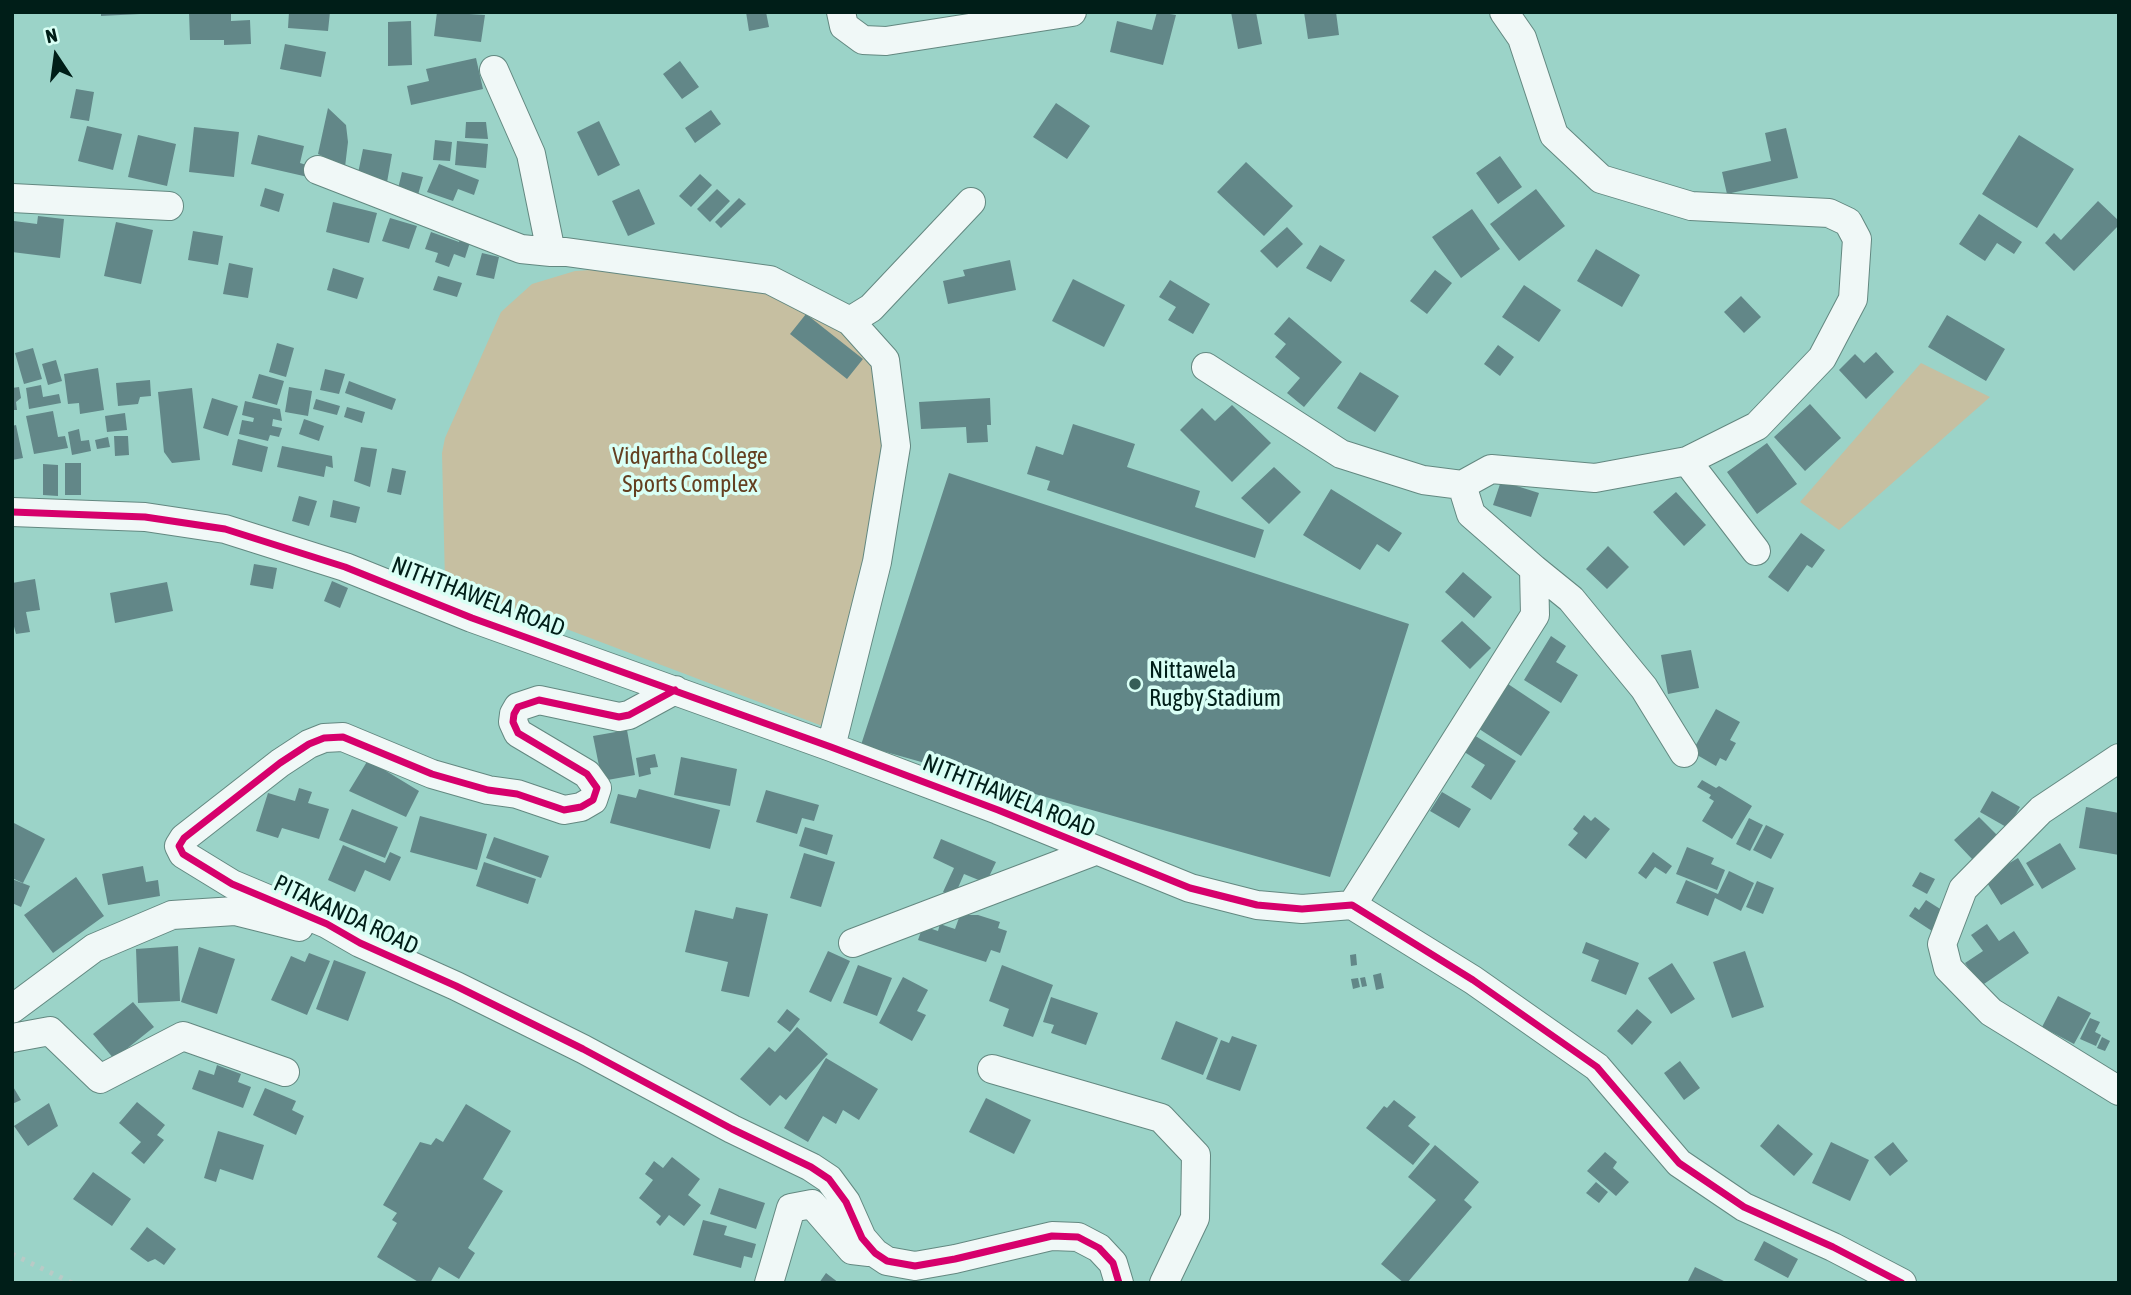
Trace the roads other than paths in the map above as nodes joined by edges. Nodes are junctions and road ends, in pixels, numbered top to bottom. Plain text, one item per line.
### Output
1 (841, 12) edge
2 (1072, 12) edge
3 (1504, 12) edge
4 (494, 70) dead end
5 (318, 170) dead end
6 (12, 198) edge
7 (971, 202) dead end
8 (169, 206) dead end
9 (551, 252) junction
10 (850, 321) junction
11 (1206, 367) dead end
12 (1687, 461) junction
13 (1462, 485) junction
14 (12, 512) edge
15 (1756, 551) dead end
16 (1534, 569) junction
17 (675, 690) junction
18 (831, 747) junction
19 (1684, 753) dead end
20 (2119, 758) edge
21 (1095, 851) junction
22 (1352, 905) junction
23 (360, 943) junction
24 (853, 943) dead end
25 (12, 1009) edge
26 (12, 1038) edge
27 (992, 1069) dead end
28 (285, 1072) dead end
29 (2119, 1091) edge
30 (875, 1253) junction
31 (769, 1283) edge
32 (1119, 1283) edge
33 (1164, 1283) edge
34 (1902, 1283) edge

1 - 2 street
3 - 12 street
4 - 9 street
5 - 9 street
6 - 8 street
7 - 10 street
9 - 10 street
10 - 18 street
11 - 13 street
12 - 13 street
12 - 15 street
13 - 16 street
14 - 17 street, NITHTHAWELA ROAD
16 - 19 street
16 - 22 street
17 - 18 street, NITHTHAWELA ROAD
17 - 23 street, PITAKANDA ROAD
18 - 21 street, NITHTHAWELA ROAD
20 - 29 street
21 - 22 street, NITHTHAWELA ROAD
21 - 24 street
22 - 34 street
23 - 25 street
23 - 30 street, PITAKANDA ROAD
26 - 28 street
27 - 33 street
30 - 31 street
30 - 32 street

